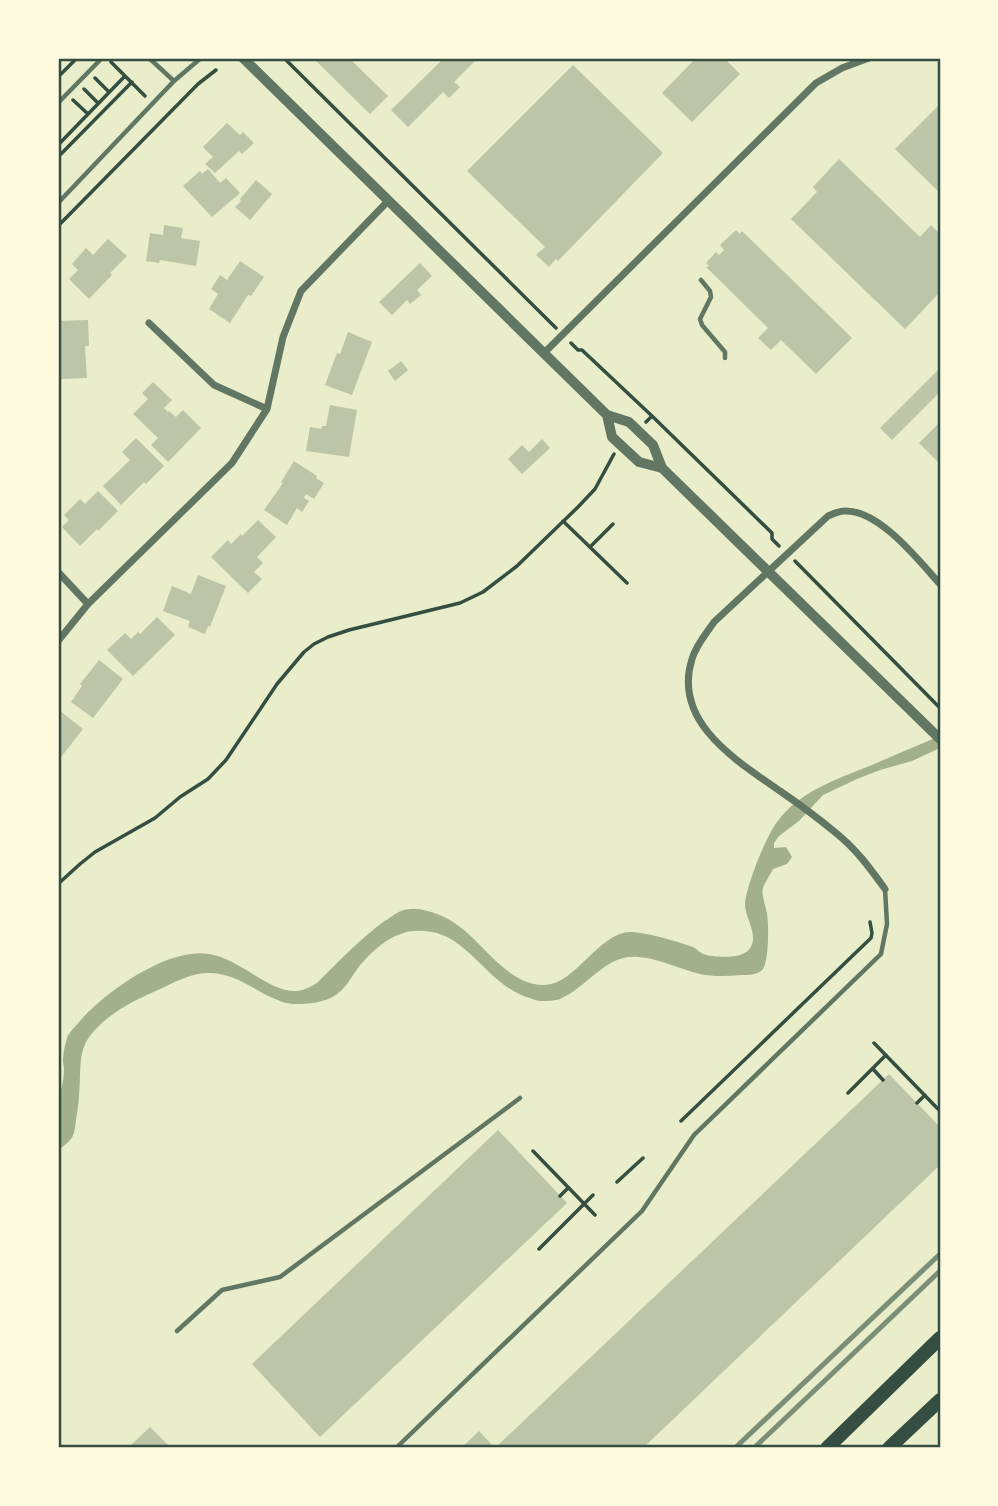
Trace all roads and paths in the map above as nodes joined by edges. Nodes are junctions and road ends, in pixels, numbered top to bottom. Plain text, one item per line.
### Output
1 (77, 58) edge
2 (104, 58) edge
3 (149, 58) edge
4 (201, 58) edge
5 (243, 58) edge
6 (284, 58) edge
7 (869, 58) edge
8 (216, 71) dead end
9 (88, 72) junction
10 (125, 76) junction
11 (58, 77) edge
12 (77, 82) junction
13 (131, 82) junction
14 (174, 82) junction
15 (110, 92) junction
16 (66, 94) junction
17 (58, 103) edge
18 (99, 103) junction
19 (153, 103) junction
20 (88, 115) junction
21 (166, 116) junction
22 (77, 125) junction
23 (83, 131) junction
24 (58, 145) edge
25 (58, 158) edge
26 (388, 200) junction
27 (58, 203) edge
28 (58, 226) edge
29 (701, 280) dead end
30 (149, 323) dead end
31 (562, 334) junction
32 (544, 353) junction
33 (725, 358) dead end
34 (267, 409) junction
35 (607, 415) junction
36 (652, 416) junction
37 (645, 424) dead end
38 (617, 449) dead end
39 (662, 468) junction
40 (563, 521) junction
41 (613, 524) dead end
42 (590, 547) junction
43 (787, 554) junction
44 (58, 572) edge
45 (768, 572) junction
46 (627, 583) dead end
47 (940, 584) edge
48 (88, 604) junction
49 (58, 641) edge
50 (940, 708) edge
51 (940, 739) edge
52 (58, 884) edge
53 (885, 889) joint
54 (870, 922) dead end
55 (874, 1043) dead end
56 (886, 1055) junction
57 (873, 1069) junction
58 (883, 1080) dead end
59 (848, 1093) dead end
60 (925, 1095) junction
61 (520, 1098) dead end
62 (917, 1103) dead end
63 (938, 1109) dead end
64 (681, 1121) dead end
65 (533, 1150) dead end
66 (643, 1158) dead end
67 (617, 1182) dead end
68 (568, 1188) junction
69 (593, 1195) dead end
70 (560, 1196) dead end
71 (584, 1204) junction
72 (595, 1215) dead end
73 (539, 1249) dead end
74 (177, 1331) dead end
75 (940, 1338) edge
76 (940, 1400) edge
77 (396, 1448) edge
78 (827, 1448) edge
79 (889, 1448) edge

1 - 11 path
2 - 9 lane
2 - 10 path
3 - 14 lane
4 - 14 lane
5 - 26 street
6 - 31 path
7 - 31 street
8 - 21 path
9 - 12 lane
9 - 15 path
10 - 13 path
10 - 15 path
12 - 16 lane
12 - 18 path
13 - 19 path
13 - 23 path
14 - 19 lane
15 - 18 path
16 - 17 lane
16 - 20 path
18 - 20 path
19 - 21 path
19 - 27 lane
20 - 22 path
21 - 28 path
22 - 23 path
22 - 24 path
23 - 25 path
26 - 32 street
26 - 34 street
29 - 33 lane
30 - 34 street
31 - 32 street
31 - 36 path
32 - 35 street
34 - 48 street
35 - 39 street
35 - 39 street
36 - 37 path
36 - 43 path
38 - 40 path
39 - 45 street
40 - 42 path
40 - 52 path
41 - 42 path
42 - 46 path
43 - 45 street
43 - 47 street
43 - 50 path
44 - 48 street
45 - 51 street
45 - 53 street
48 - 49 street
53 - 77 lane
54 - 64 path
55 - 56 path
56 - 57 path
56 - 60 path
57 - 58 path
57 - 59 path
60 - 62 path
60 - 63 path
61 - 74 lane
65 - 68 path
66 - 67 path
68 - 70 path
68 - 71 path
69 - 71 path
71 - 72 path
71 - 73 path
75 - 78 highway
76 - 79 highway

